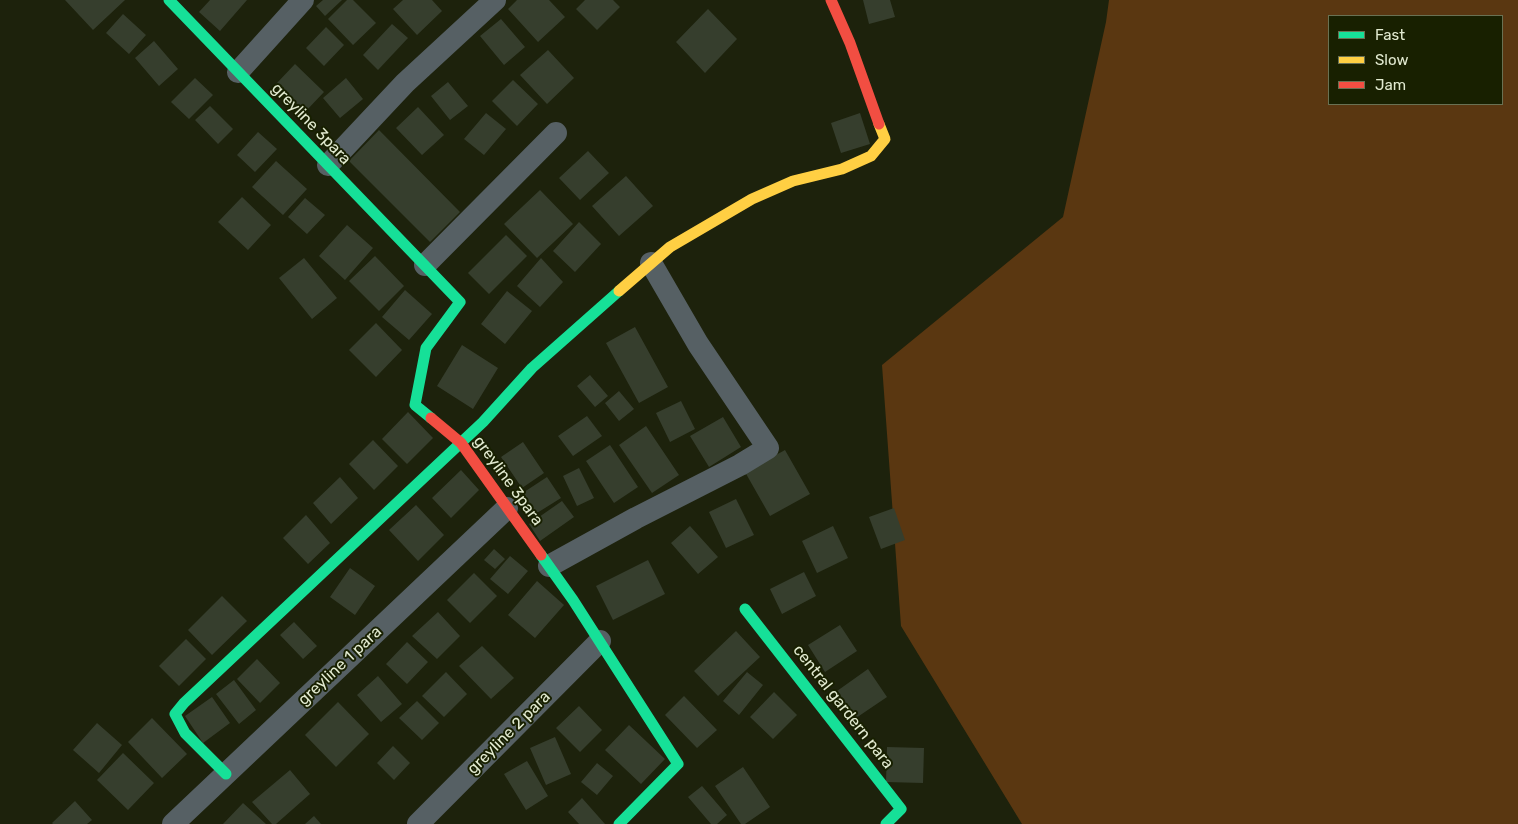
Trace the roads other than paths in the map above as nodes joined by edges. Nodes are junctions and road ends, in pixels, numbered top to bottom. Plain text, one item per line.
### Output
1 (168, 0) edge
2 (303, 0) edge
3 (495, 0) edge
4 (831, 0) edge
5 (238, 72) junction
6 (556, 134) dead end
7 (328, 165) junction
8 (651, 263) junction
9 (425, 265) junction
10 (461, 444) junction
11 (507, 508) junction
12 (549, 566) junction
13 (745, 609) dead end
14 (600, 642) junction
15 (226, 774) junction
16 (173, 824) edge
17 (418, 824) edge
18 (619, 824) edge
19 (886, 824) edge

1 - 5 street, greyline 3para
2 - 5 street
3 - 7 street
4 - 8 street
5 - 7 street, greyline 3para
6 - 9 street
7 - 9 street, greyline 3para
8 - 10 street
8 - 12 street
9 - 10 street, greyline 3para
10 - 11 street, greyline 3para
10 - 15 street
11 - 12 street, greyline 3para
11 - 15 street, greyline 1 para
12 - 14 street, greyline 3para
13 - 19 street, central gardern para
14 - 17 street, greyline 2 para
14 - 18 street, greyline 3para
15 - 16 street, greyline 1 para

